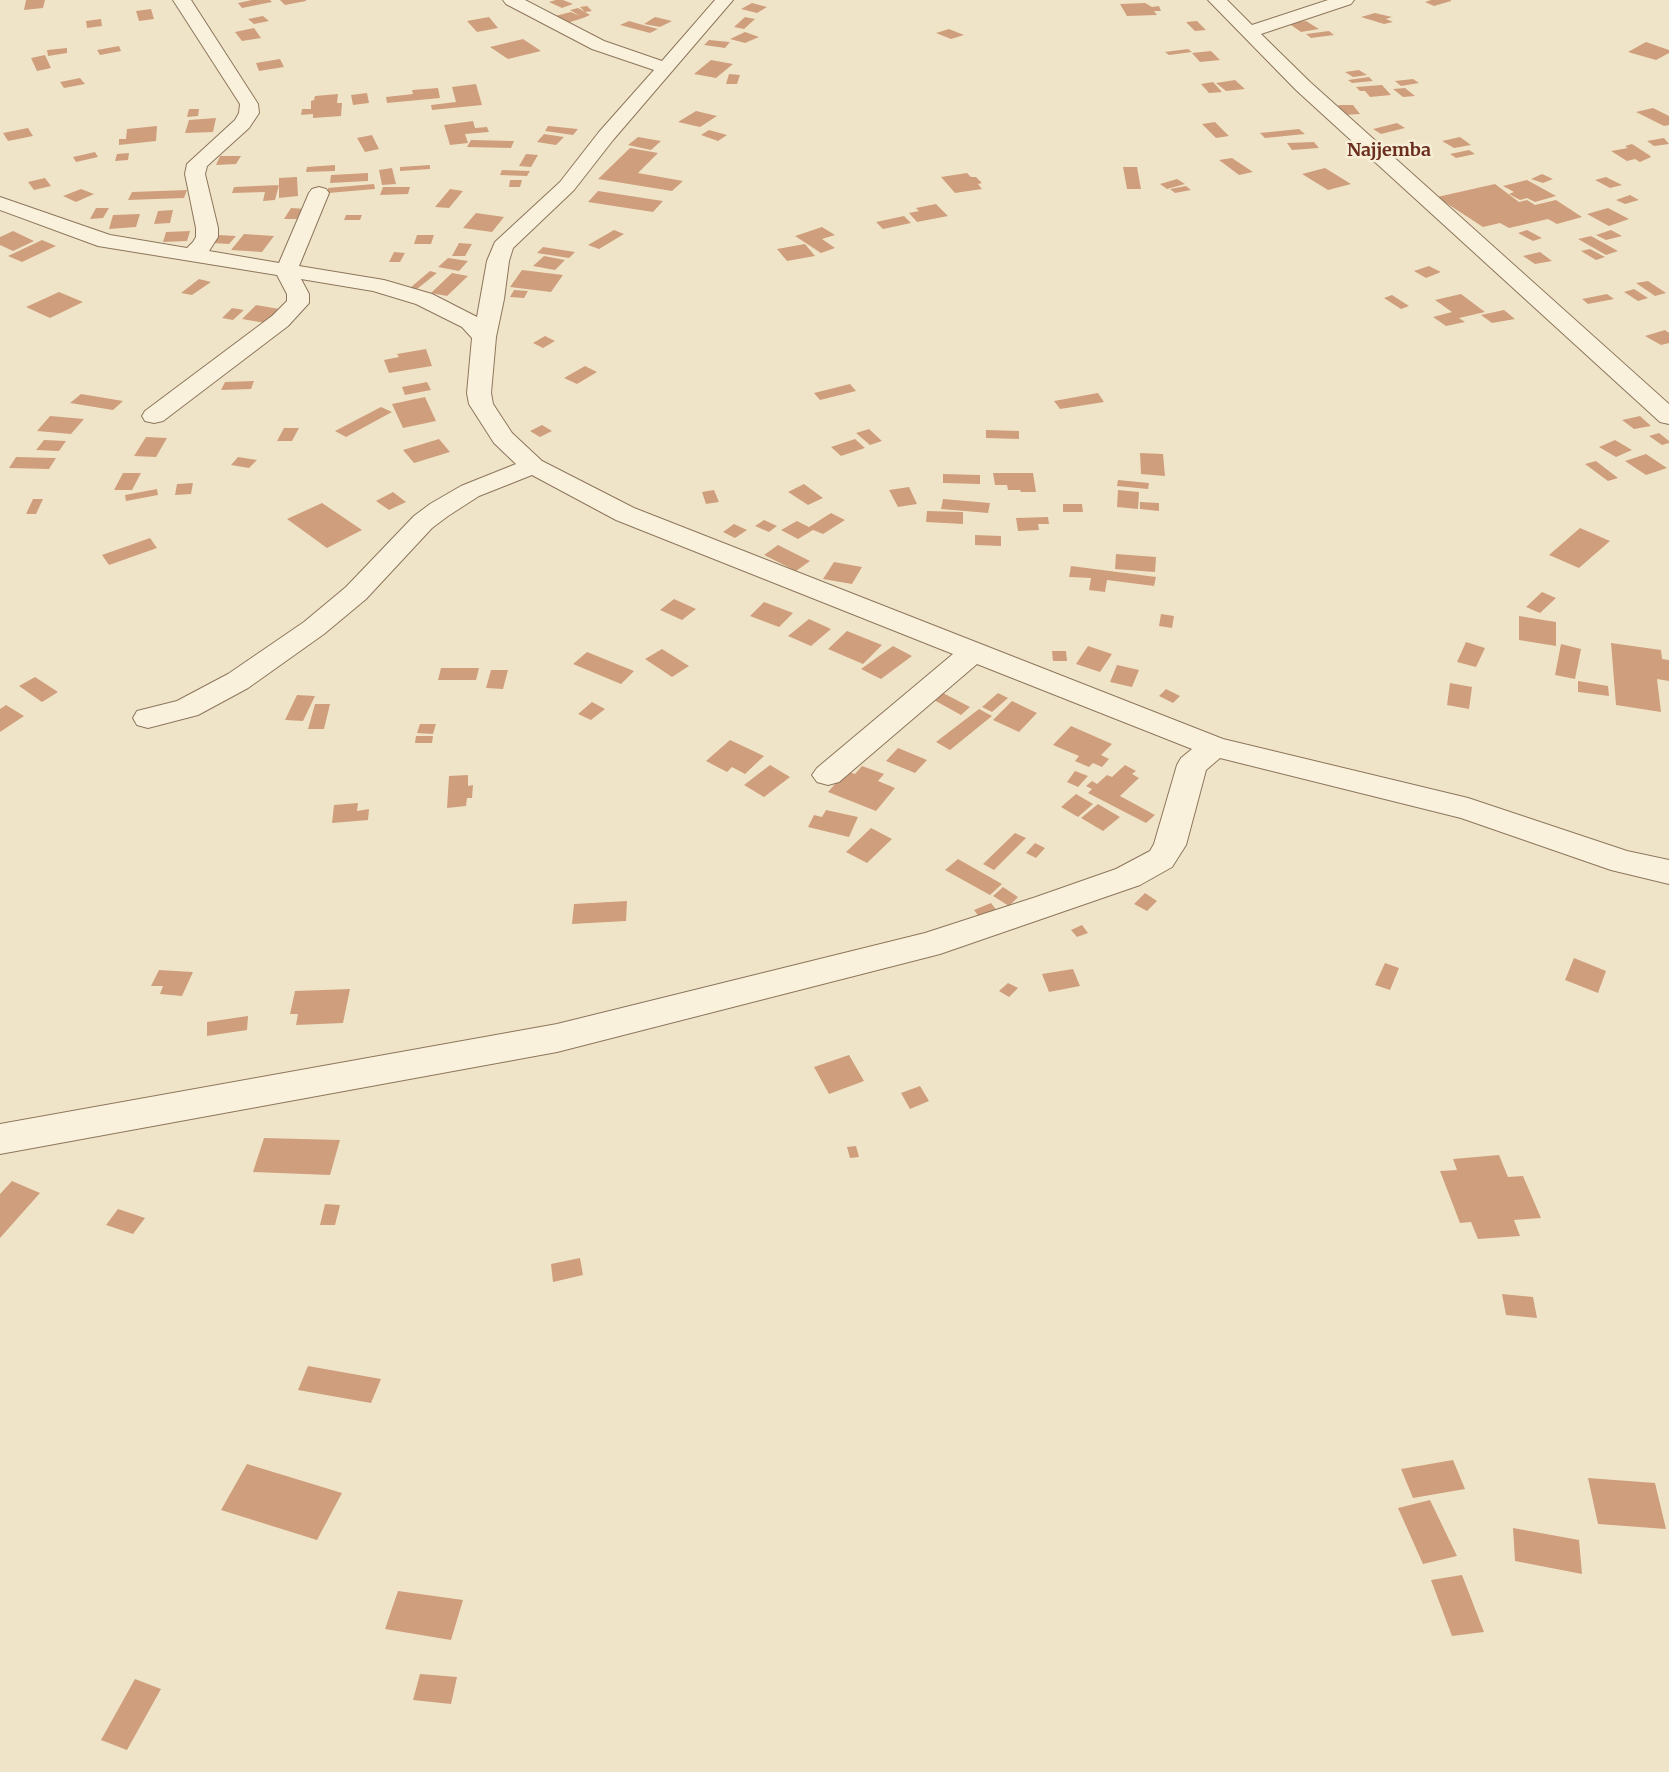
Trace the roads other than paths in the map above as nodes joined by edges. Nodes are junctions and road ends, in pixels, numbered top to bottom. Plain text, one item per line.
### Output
1 (182, 0) edge
2 (512, 0) edge
3 (724, 0) edge
4 (1217, 0) edge
5 (1345, 0) edge
6 (1250, 32) junction
7 (667, 68) junction
8 (319, 193) dead end
9 (0, 203) edge
10 (192, 254) junction
11 (286, 271) junction
12 (484, 337) junction
13 (154, 416) dead end
14 (1669, 417) edge
15 (533, 466) junction
16 (974, 651) junction
17 (147, 718) dead end
18 (1215, 747) junction
19 (828, 775) dead end
20 (1669, 872) edge
21 (0, 1139) edge

1 - 10 street
2 - 7 street
3 - 7 street
4 - 6 street
5 - 6 street
6 - 14 street
7 - 12 street
8 - 11 street
9 - 10 street
10 - 11 street
11 - 12 street
11 - 13 street
12 - 15 street
15 - 16 street
15 - 17 street
16 - 18 street
16 - 19 street
18 - 20 street
18 - 21 street

